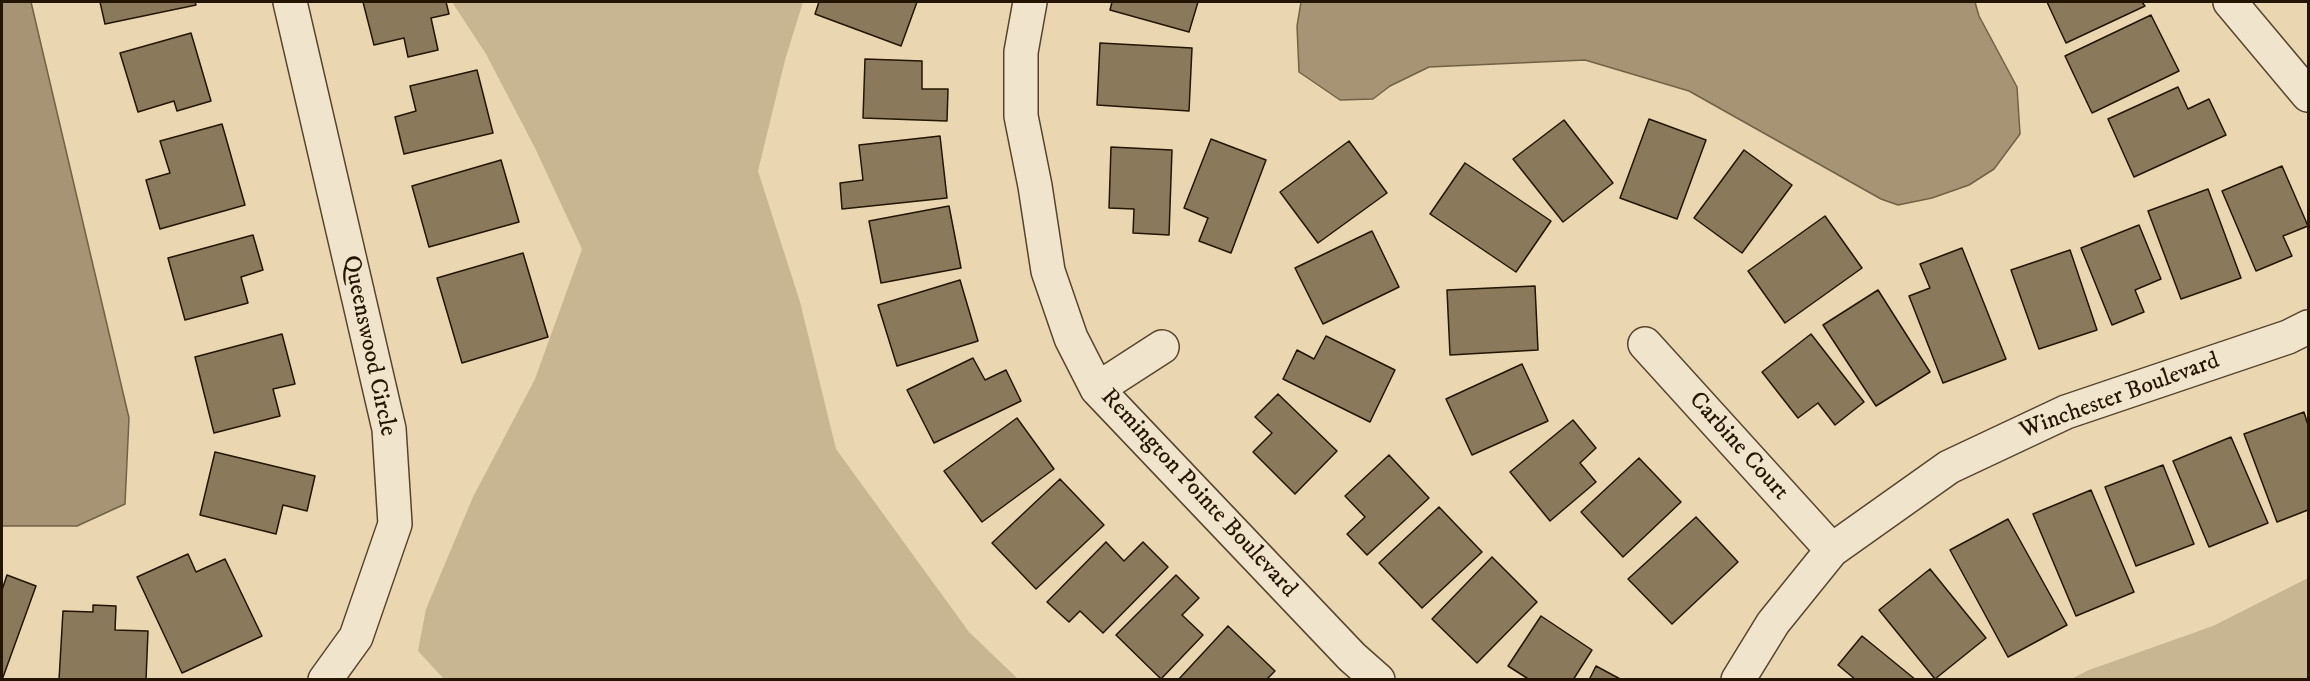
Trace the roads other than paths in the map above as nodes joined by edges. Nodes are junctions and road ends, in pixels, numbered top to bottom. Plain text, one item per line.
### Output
1 (290, 2) edge
2 (1030, 2) edge
3 (2230, 2) edge
4 (2308, 95) edge
5 (2308, 327) edge
6 (1645, 344) dead end
7 (1162, 346) dead end
8 (1097, 389) junction
9 (1832, 550) junction
10 (325, 680) edge
11 (1378, 680) edge
12 (1738, 680) edge

1 - 10 street, Queenswood Circle
2 - 8 street, Remington Pointe Boulevard
3 - 4 street
5 - 9 street, Winchester Boulevard
6 - 9 street, Carbine Court
7 - 8 street
8 - 11 street, Remington Pointe Boulevard
9 - 12 street, Winchester Boulevard

